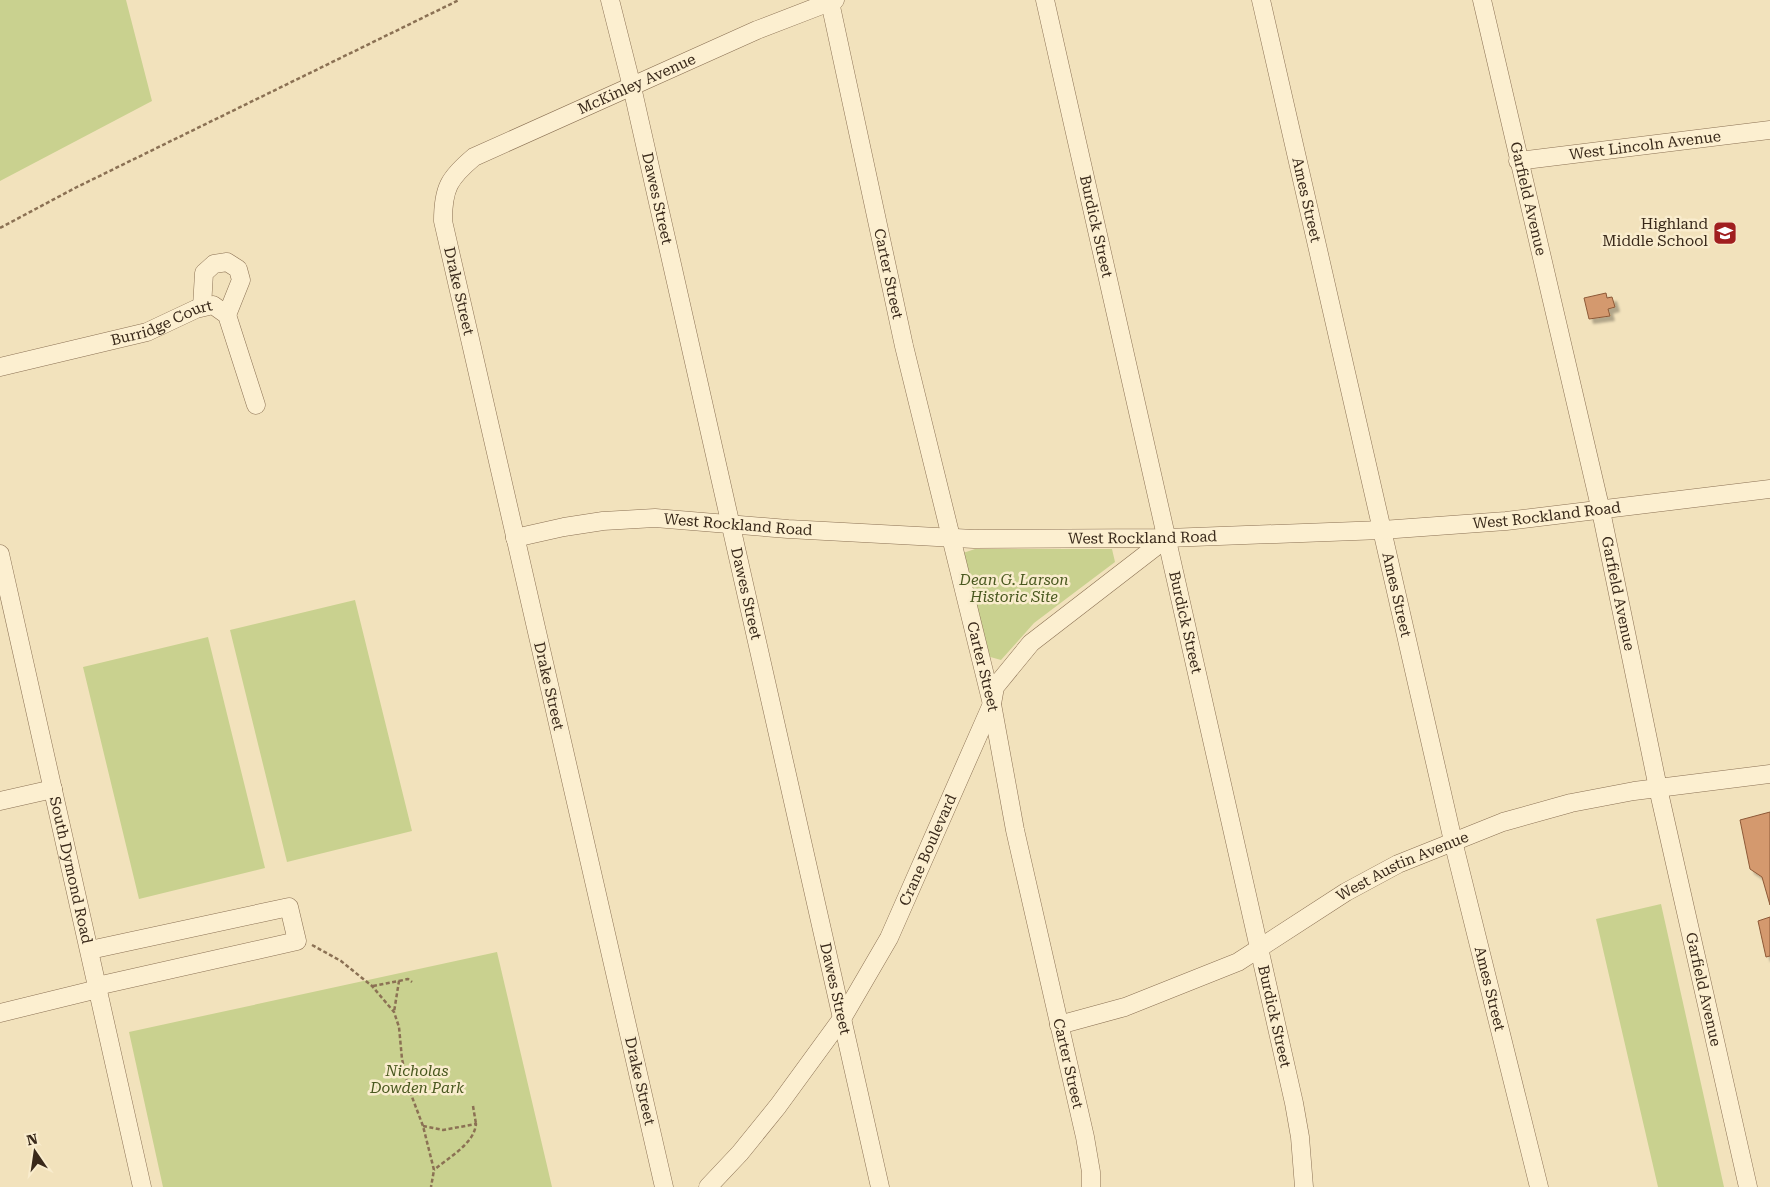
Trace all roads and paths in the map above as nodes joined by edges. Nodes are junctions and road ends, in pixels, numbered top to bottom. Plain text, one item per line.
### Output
1 (459, 0) edge
2 (610, 0) edge
3 (1044, 0) edge
4 (1261, 0) edge
5 (1482, 0) edge
6 (832, 1) edge
7 (632, 87) junction
8 (1770, 130) edge
9 (1518, 161) junction
10 (448, 184) joint
11 (0, 228) edge
12 (202, 307) junction
13 (227, 315) junction
14 (0, 367) edge
15 (256, 405) dead end
16 (1770, 489) edge
17 (1601, 511) junction
18 (730, 523) junction
19 (1382, 530) junction
20 (952, 536) junction
21 (515, 538) junction
22 (1167, 538) junction
23 (0, 554) edge
24 (992, 704) junction
25 (1770, 774) edge
26 (1658, 788) junction
27 (53, 789) junction
28 (0, 801) edge
29 (1453, 841) junction
30 (298, 941) junction
31 (1259, 949) junction
32 (90, 950) junction
33 (399, 981) junction
34 (412, 982) dead end
35 (372, 986) junction
36 (98, 988) junction
37 (394, 1012) junction
38 (0, 1013) edge
39 (843, 1017) junction
40 (1059, 1025) junction
41 (473, 1106) dead end
42 (476, 1124) junction
43 (423, 1126) junction
44 (434, 1170) junction
45 (142, 1187) edge
46 (431, 1187) edge
47 (664, 1187) edge
48 (708, 1187) edge
49 (880, 1187) edge
50 (1091, 1187) edge
51 (1304, 1187) edge
52 (1539, 1187) edge
53 (1748, 1187) edge

1 - 11 path
2 - 7 street, Dawes Street
3 - 22 street, Burdick Street
4 - 19 street, Ames Street
5 - 9 street, Garfield Avenue
6 - 7 street, McKinley Avenue
6 - 20 street, Carter Street
7 - 10 street, McKinley Avenue
7 - 18 street, Dawes Street
8 - 9 street, West Lincoln Avenue
9 - 17 street, Garfield Avenue
10 - 21 street, Drake Street
12 - 13 street, Burridge Court
12 - 13 street
12 - 14 street, Burridge Court
13 - 15 street, Burridge Court
16 - 17 street, West Rockland Road
17 - 19 street, West Rockland Road
17 - 26 street, Garfield Avenue
18 - 20 street, West Rockland Road
18 - 21 street, West Rockland Road
18 - 39 street, Dawes Street
19 - 22 street, West Rockland Road
19 - 29 street, Ames Street
20 - 22 street, West Rockland Road
20 - 24 street, Carter Street
21 - 47 street, Drake Street
22 - 24 street, Crane Boulevard
22 - 31 street, Burdick Street
23 - 27 street, South Dymond Road
24 - 39 street, Crane Boulevard
24 - 40 street, Carter Street
25 - 26 street, West Austin Avenue
26 - 29 street, West Austin Avenue
26 - 53 street, Garfield Avenue
27 - 28 street
27 - 32 street, South Dymond Road
29 - 31 street, West Austin Avenue
29 - 52 street, Ames Street
30 - 32 street
30 - 35 path
30 - 36 street
31 - 40 street, West Austin Avenue
31 - 51 street, Burdick Street
32 - 36 street, South Dymond Road
33 - 34 path
33 - 35 path
33 - 37 path
35 - 37 path
36 - 38 street
36 - 45 street, South Dymond Road
37 - 43 path
39 - 48 street, Crane Boulevard
39 - 49 street, Dawes Street
40 - 50 street, Carter Street
41 - 42 path
42 - 43 path
42 - 44 path
43 - 44 path
44 - 46 path

